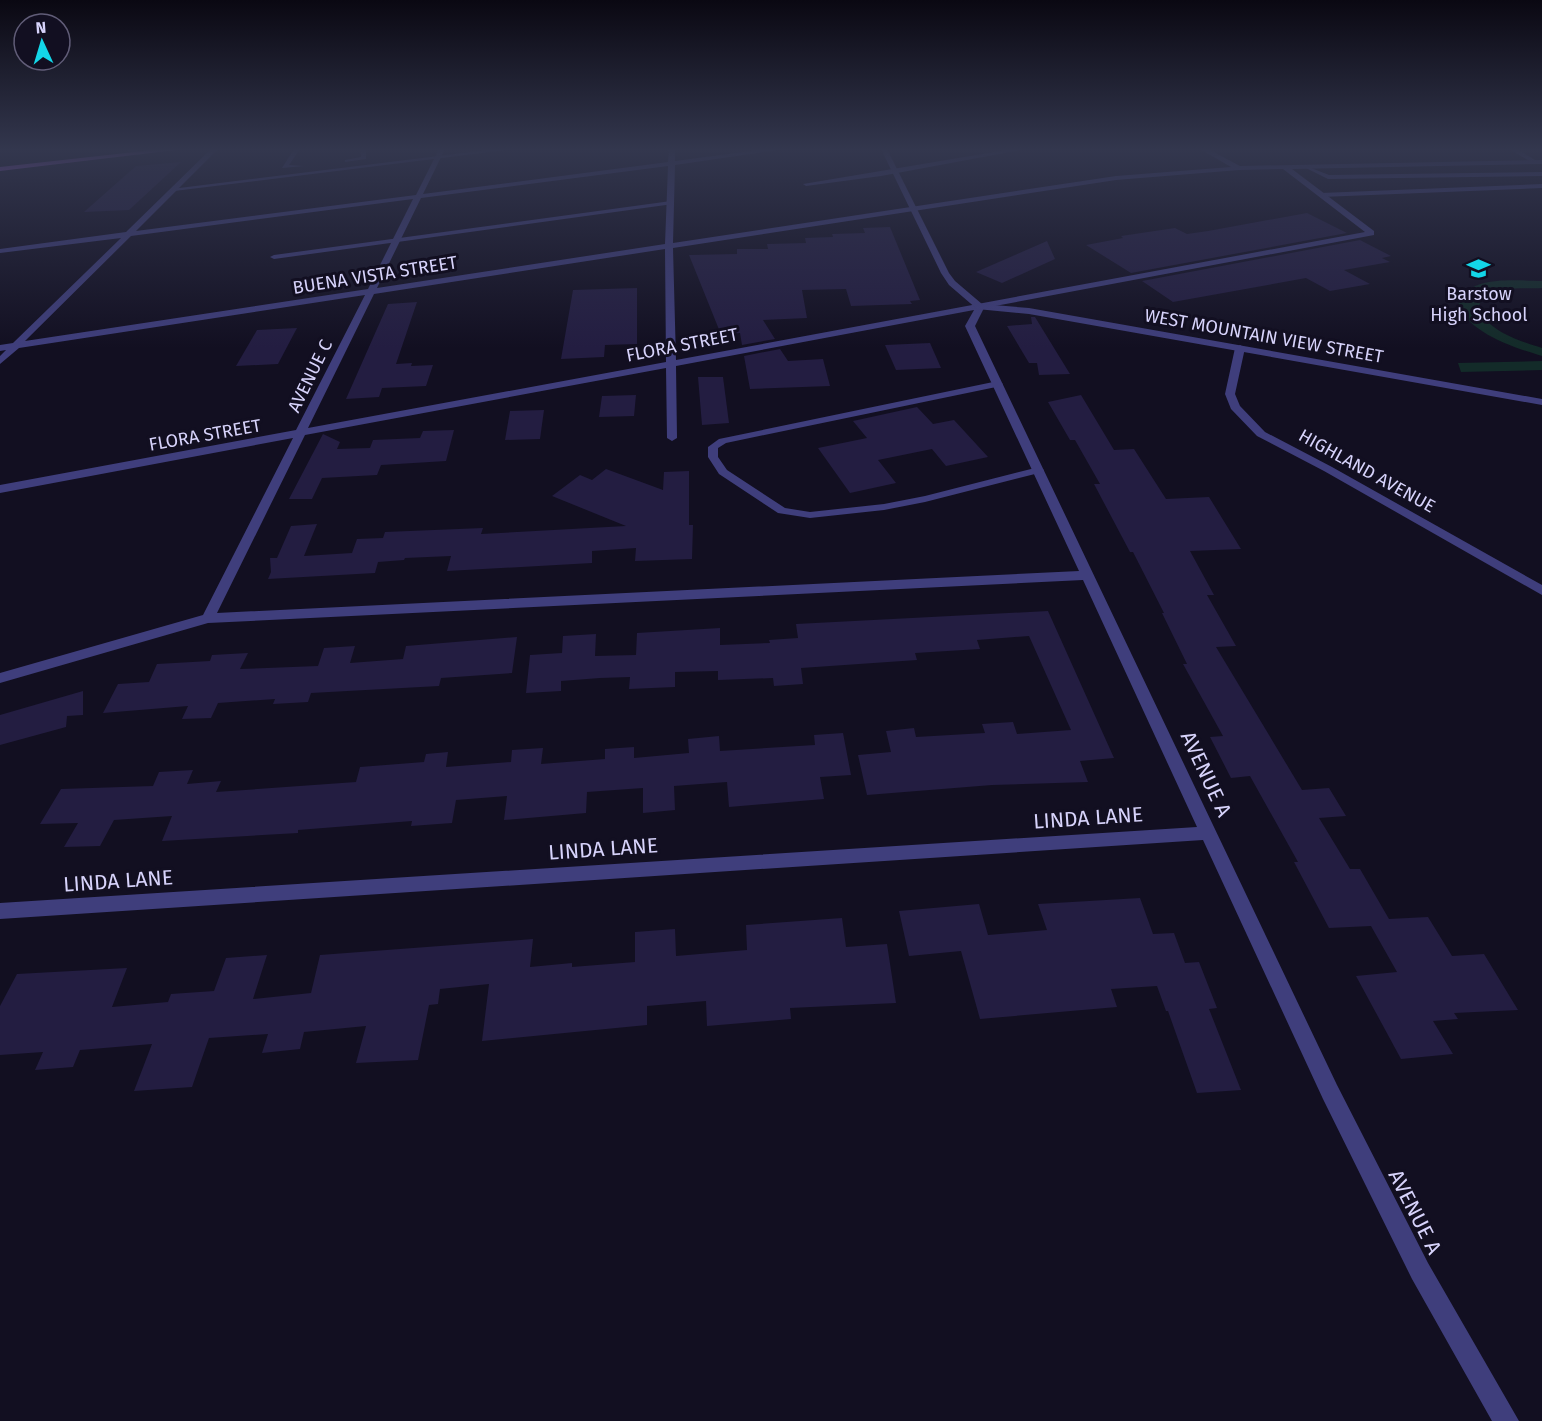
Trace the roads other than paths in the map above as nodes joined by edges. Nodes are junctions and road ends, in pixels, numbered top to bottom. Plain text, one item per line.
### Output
1 (147, 215) edge
2 (271, 215) edge
3 (409, 215) edge
4 (579, 215) edge
5 (670, 215) edge
6 (867, 215) edge
7 (917, 215) edge
8 (1348, 215) edge
9 (128, 234) junction
10 (396, 240) junction
11 (669, 246) junction
12 (0, 251) edge
13 (274, 257) dead end
14 (370, 292) junction
15 (980, 307) junction
16 (15, 346) junction
17 (0, 348) edge
18 (1240, 348) junction
19 (0, 361) edge
20 (670, 364) junction
21 (998, 384) junction
22 (1542, 402) edge
23 (301, 434) junction
24 (672, 438) dead end
25 (1039, 470) junction
26 (0, 489) edge
27 (1089, 575) junction
28 (1542, 591) edge
29 (208, 618) junction
30 (0, 678) edge
31 (1209, 833) junction
32 (0, 911) edge
33 (1506, 1421) edge

1 - 9 street
2 - 9 street
3 - 10 street, AVENUE C
4 - 10 lane
5 - 11 street
6 - 11 street, BUENA VISTA STREET
7 - 15 street
8 - 15 street, FLORA STREET
9 - 12 street
9 - 16 street
10 - 13 lane
10 - 14 street, AVENUE C
11 - 14 street, BUENA VISTA STREET
11 - 20 street
14 - 16 street, BUENA VISTA STREET
14 - 23 street, AVENUE C
15 - 18 street, WEST MOUNTAIN VIEW STREET
15 - 20 street, FLORA STREET
15 - 21 street, AVENUE A
16 - 17 street, BUENA VISTA STREET
16 - 19 street
18 - 22 street, WEST MOUNTAIN VIEW STREET
18 - 28 street, HIGHLAND AVENUE
20 - 23 street, FLORA STREET
20 - 24 street
21 - 25 street, AVENUE A
21 - 25 lane
23 - 26 street, FLORA STREET
23 - 29 street, AVENUE C
25 - 27 street, AVENUE A
27 - 29 street
27 - 31 street, AVENUE A
29 - 30 street
31 - 32 street, LINDA LANE
31 - 33 street, AVENUE A

